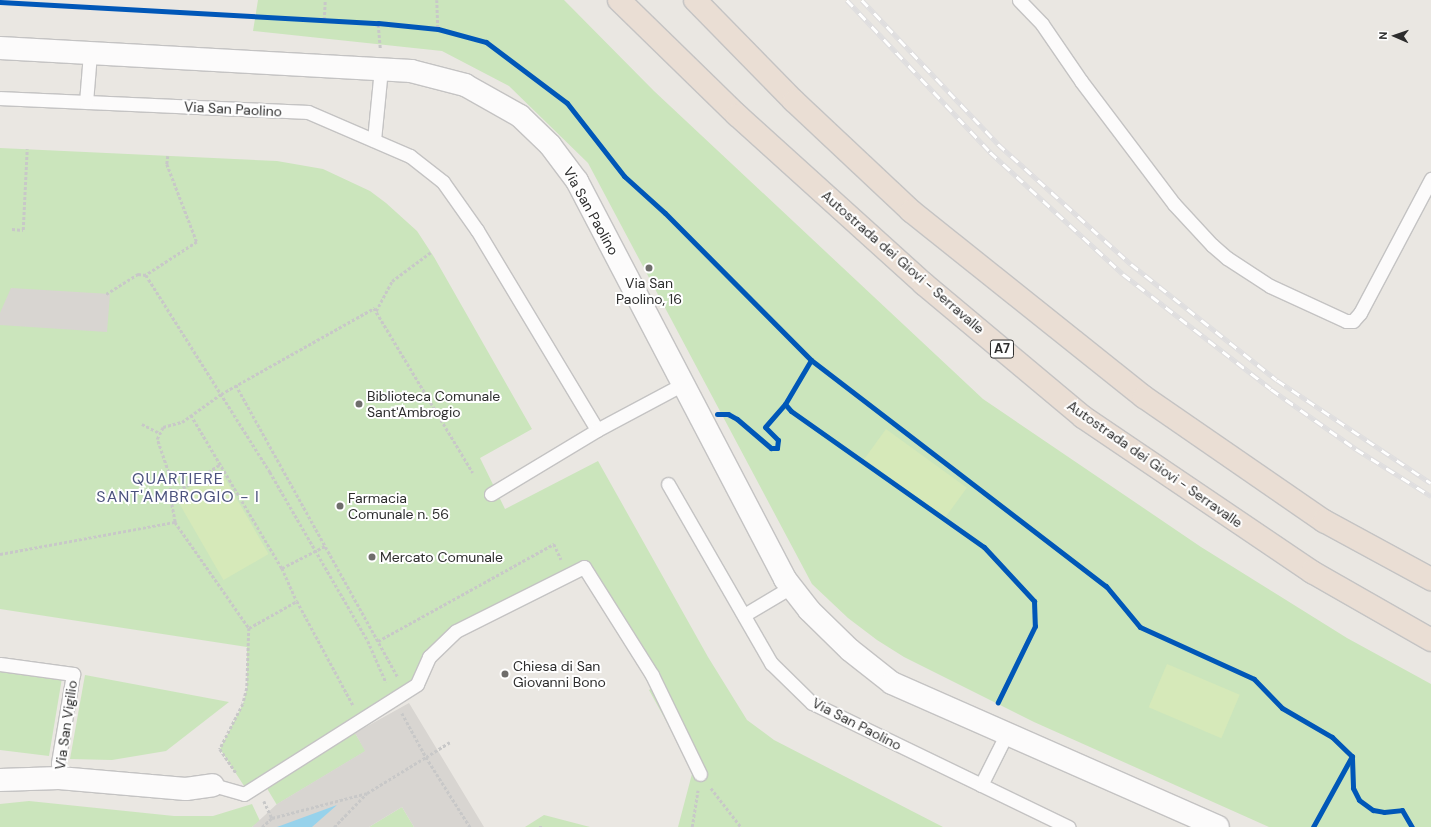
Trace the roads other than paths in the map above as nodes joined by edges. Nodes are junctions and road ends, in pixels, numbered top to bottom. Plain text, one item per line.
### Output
1 (618, 0) edge
2 (695, 0) edge
3 (1019, 0) edge
4 (0, 48) edge
5 (90, 53) junction
6 (381, 69) junction
7 (0, 98) edge
8 (86, 102) junction
9 (374, 140) junction
10 (1431, 179) edge
11 (683, 384) junction
12 (597, 430) junction
13 (668, 484) dead end
14 (491, 494) dead end
15 (1431, 579) edge
16 (791, 587) junction
17 (744, 615) junction
18 (1431, 640) edge
19 (0, 664) edge
20 (1007, 733) junction
21 (700, 774) road end
22 (59, 778) junction
23 (0, 780) edge
24 (213, 785) joint
25 (982, 785) junction
26 (1069, 827) edge
27 (1218, 827) edge

1 - 18 highway, Autostrada dei Giovi - Serravalle / A7
2 - 15 highway
3 - 10 lane
4 - 5 street, Via San Paolino
5 - 6 street, Via San Paolino
5 - 8 lane
6 - 9 lane
6 - 11 street, Via San Paolino
7 - 8 lane, Via San Paolino
8 - 9 lane, Via San Paolino
9 - 12 lane, Via San Paolino
11 - 12 lane
11 - 16 street, Via San Paolino
12 - 14 lane
13 - 17 lane, Via San Paolino
16 - 17 lane
16 - 20 street, Via San Paolino
17 - 25 lane, Via San Paolino
19 - 22 lane, Via San Vigilio
20 - 25 lane
20 - 27 street, Via San Paolino
21 - 24 lane
22 - 23 street, Via San Vigilio
22 - 24 street, Via San Vigilio
25 - 26 lane, Via San Paolino

